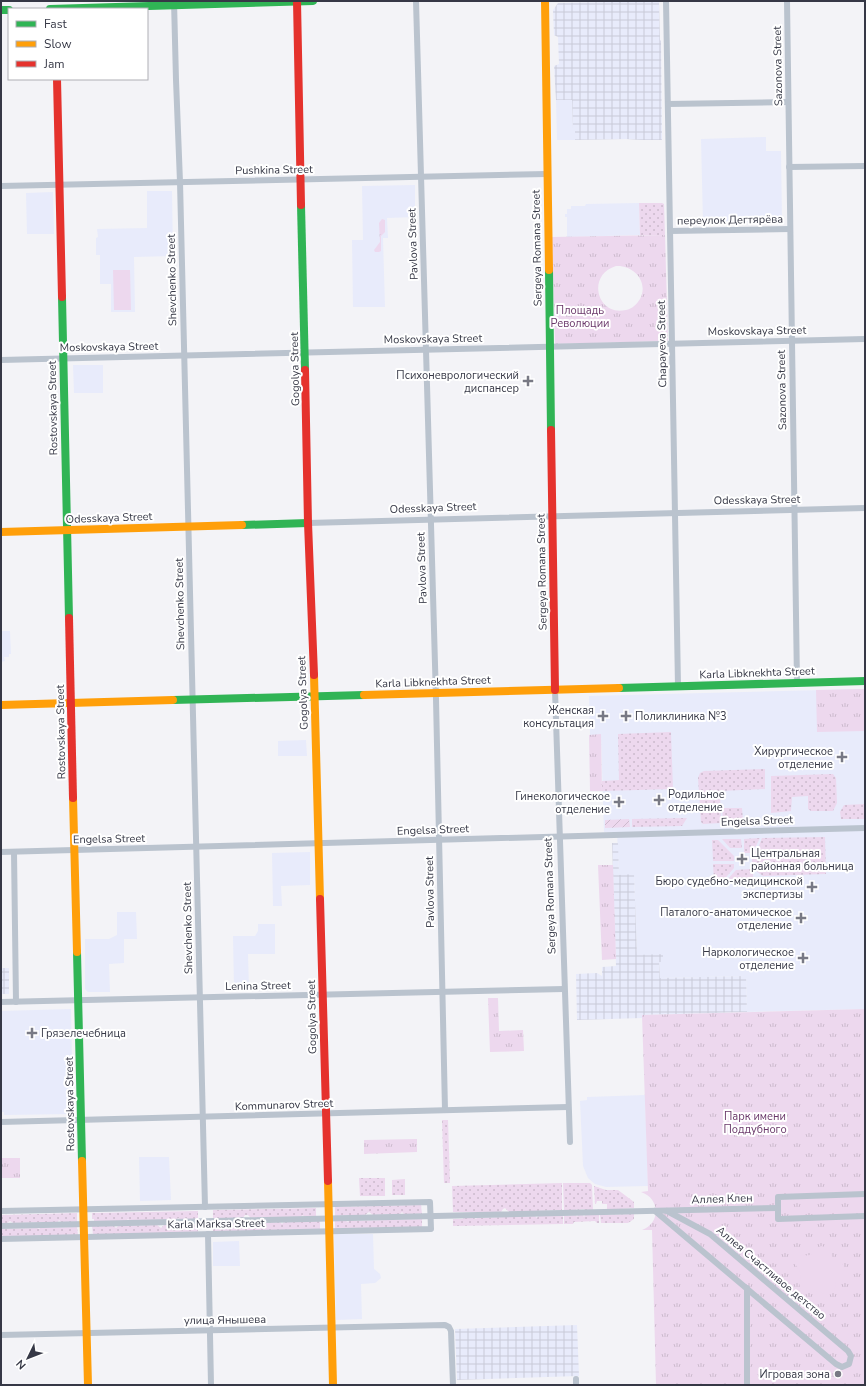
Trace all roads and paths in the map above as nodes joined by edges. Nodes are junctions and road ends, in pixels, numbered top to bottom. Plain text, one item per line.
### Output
1 (297, 1) edge
2 (313, 1) edge
3 (416, 1) edge
4 (545, 1) edge
5 (666, 1) edge
6 (787, 1) edge
7 (174, 3) edge
8 (75, 8) edge
9 (57, 80) edge
10 (788, 102) junction
11 (668, 104) junction
12 (865, 166) edge
13 (789, 167) junction
14 (547, 174) junction
15 (421, 177) junction
16 (301, 179) junction
17 (180, 182) junction
18 (59, 185) junction
19 (1, 186) edge
20 (790, 229) junction
21 (670, 231) junction
22 (865, 339) edge
23 (792, 341) junction
24 (672, 343) junction
25 (550, 346) junction
26 (426, 349) junction
27 (305, 352) junction
28 (184, 355) junction
29 (63, 358) junction
30 (1, 360) edge
31 (865, 508) edge
32 (795, 510) junction
33 (674, 513) junction
34 (552, 516) junction
35 (431, 519) junction
36 (308, 523) junction
37 (188, 526) junction
38 (67, 530) junction
39 (1, 532) edge
40 (865, 681) edge
41 (797, 683) junction
42 (678, 686) junction
43 (554, 690) junction
44 (436, 693) junction
45 (314, 696) junction
46 (193, 700) junction
47 (71, 703) junction
48 (1, 705) edge
49 (865, 828) edge
50 (559, 837) junction
51 (439, 840) junction
52 (318, 844) junction
53 (196, 847) junction
54 (75, 850) junction
55 (1, 852) edge
56 (14, 852) junction
57 (564, 989) junction
58 (443, 992) junction
59 (322, 995) junction
60 (200, 998) junction
61 (79, 1000) junction
62 (1, 1002) edge
63 (16, 1002) junction
64 (568, 1107) junction
65 (445, 1110) junction
66 (326, 1114) junction
67 (204, 1117) junction
68 (82, 1120) junction
69 (1, 1122) edge
70 (570, 1142) dead end
71 (865, 1194) edge
72 (328, 1204) junction
73 (205, 1207) junction
74 (778, 1208) junction
75 (84, 1209) junction
76 (1, 1211) edge
77 (655, 1211) junction
78 (666, 1211) junction
79 (430, 1216) junction
80 (865, 1216) edge
81 (328, 1218) junction
82 (84, 1224) junction
83 (1, 1226) edge
84 (329, 1231) junction
85 (208, 1234) junction
86 (85, 1237) junction
87 (1, 1239) edge
88 (747, 1288) junction
89 (331, 1328) junction
90 (210, 1330) junction
91 (87, 1333) junction
92 (1, 1335) edge
93 (88, 1385) edge
94 (211, 1385) edge
95 (333, 1385) edge
96 (453, 1385) edge
97 (747, 1385) edge

1 - 2 street
1 - 7 street
1 - 16 street, Gogolya Street
3 - 15 street, Pavlova Street
4 - 14 street, Sergeya Romana Street
5 - 11 street, Chapayeva Street
6 - 10 street, Sazonova Street
7 - 8 street
7 - 17 street, Shevchenko Street
9 - 18 street, Rostovskaya Street
10 - 11 street
10 - 13 street, Sazonova Street
11 - 21 street, Chapayeva Street
12 - 13 street
13 - 20 street, Sazonova Street
14 - 15 street, Pushkina Street
14 - 25 street, Sergeya Romana Street
15 - 16 street, Pushkina Street
15 - 26 street, Pavlova Street
16 - 17 street, Pushkina Street
16 - 27 street, Gogolya Street
17 - 18 street, Pushkina Street
17 - 28 street, Shevchenko Street
18 - 19 street, Pushkina Street
18 - 29 street, Rostovskaya Street
20 - 21 street, переулок Дегтярёва
20 - 23 street, Sazonova Street
21 - 24 street, Chapayeva Street
22 - 23 street, Moskovskaya Street
23 - 24 street, Moskovskaya Street
23 - 32 street, Sazonova Street
24 - 25 street, Moskovskaya Street
24 - 33 street, Chapayeva Street
25 - 26 street, Moskovskaya Street
25 - 34 street, Sergeya Romana Street
26 - 27 street, Moskovskaya Street
26 - 35 street, Pavlova Street
27 - 28 street, Moskovskaya Street
27 - 36 street, Gogolya Street
28 - 29 street, Moskovskaya Street
28 - 37 street, Shevchenko Street
29 - 30 street, Moskovskaya Street
29 - 38 street, Rostovskaya Street
31 - 32 street, Odesskaya Street
32 - 33 street, Odesskaya Street
32 - 41 street, Sazonova Street
33 - 34 street, Odesskaya Street
33 - 42 street, Chapayeva Street
34 - 35 street, Odesskaya Street
34 - 43 street, Sergeya Romana Street
35 - 36 street, Odesskaya Street
35 - 44 street, Pavlova Street
36 - 37 street, Odesskaya Street
36 - 45 street, Gogolya Street
37 - 38 street, Odesskaya Street
37 - 46 street, Shevchenko Street
38 - 39 street, Odesskaya Street
38 - 47 street, Rostovskaya Street
40 - 41 street, Karla Libknekhta Street
41 - 42 street, Karla Libknekhta Street
42 - 43 street, Karla Libknekhta Street
43 - 44 street, Karla Libknekhta Street
43 - 50 street, Sergeya Romana Street
44 - 45 street, Karla Libknekhta Street
44 - 51 street, Pavlova Street
45 - 46 street, Karla Libknekhta Street
45 - 52 street, Gogolya Street
46 - 47 street, Karla Libknekhta Street
46 - 53 street, Shevchenko Street
47 - 48 street, Karla Libknekhta Street
47 - 54 street, Rostovskaya Street
49 - 50 street, Engelsa Street
50 - 51 street, Engelsa Street
50 - 57 street, Sergeya Romana Street
51 - 52 street, Engelsa Street
51 - 58 street, Pavlova Street
52 - 53 street, Engelsa Street
52 - 59 street, Gogolya Street
53 - 54 street, Engelsa Street
53 - 60 street, Shevchenko Street
54 - 56 street, Engelsa Street
54 - 61 street, Rostovskaya Street
55 - 56 street, Engelsa Street
56 - 63 street
57 - 58 street, Lenina Street
57 - 64 street, Sergeya Romana Street
58 - 59 street, Lenina Street
58 - 65 street, Pavlova Street
59 - 60 street, Lenina Street
59 - 66 street, Gogolya Street
60 - 61 street, Lenina Street
60 - 67 street, Shevchenko Street
61 - 63 street, Lenina Street
61 - 68 street, Rostovskaya Street
62 - 63 street, Lenina Street
64 - 65 street, Kommunarov Street
64 - 70 street, Sergeya Romana Street
65 - 66 street, Kommunarov Street
66 - 67 street, Kommunarov Street
66 - 72 street, Gogolya Street
67 - 68 street, Kommunarov Street
67 - 73 street, Shevchenko Street
68 - 69 street, Kommunarov Street
68 - 75 street, Rostovskaya Street
71 - 74 street
72 - 73 street, Karla Marksa Street
72 - 79 street, Karla Marksa Street
72 - 81 street, Gogolya Street
73 - 75 street, Karla Marksa Street
74 - 78 street, Аллея Клен
74 - 80 street
75 - 76 street, Karla Marksa Street
75 - 82 street, Rostovskaya Street
77 - 78 street, Аллея Клен
77 - 79 street, Аллея Клен
77 - 88 street
78 - 88 street, Аллея Счастливое детство
79 - 81 street, Аллея Клен
79 - 84 street, Karla Marksa Street
81 - 82 street, Аллея Клен
81 - 84 street, Gogolya Street
82 - 83 street, Аллея Клен
82 - 86 street, Rostovskaya Street
84 - 85 street, Karla Marksa Street
84 - 89 street, Gogolya Street
85 - 86 street, Karla Marksa Street
85 - 90 street
86 - 87 street, Karla Marksa Street
86 - 91 street, Rostovskaya Street
88 - 97 street
89 - 90 street, улица Янышева
89 - 95 street, Gogolya Street
89 - 96 street, улица Янышева
90 - 91 street, улица Янышева
90 - 94 street
91 - 92 street, улица Янышева
91 - 93 street, Rostovskaya Street

